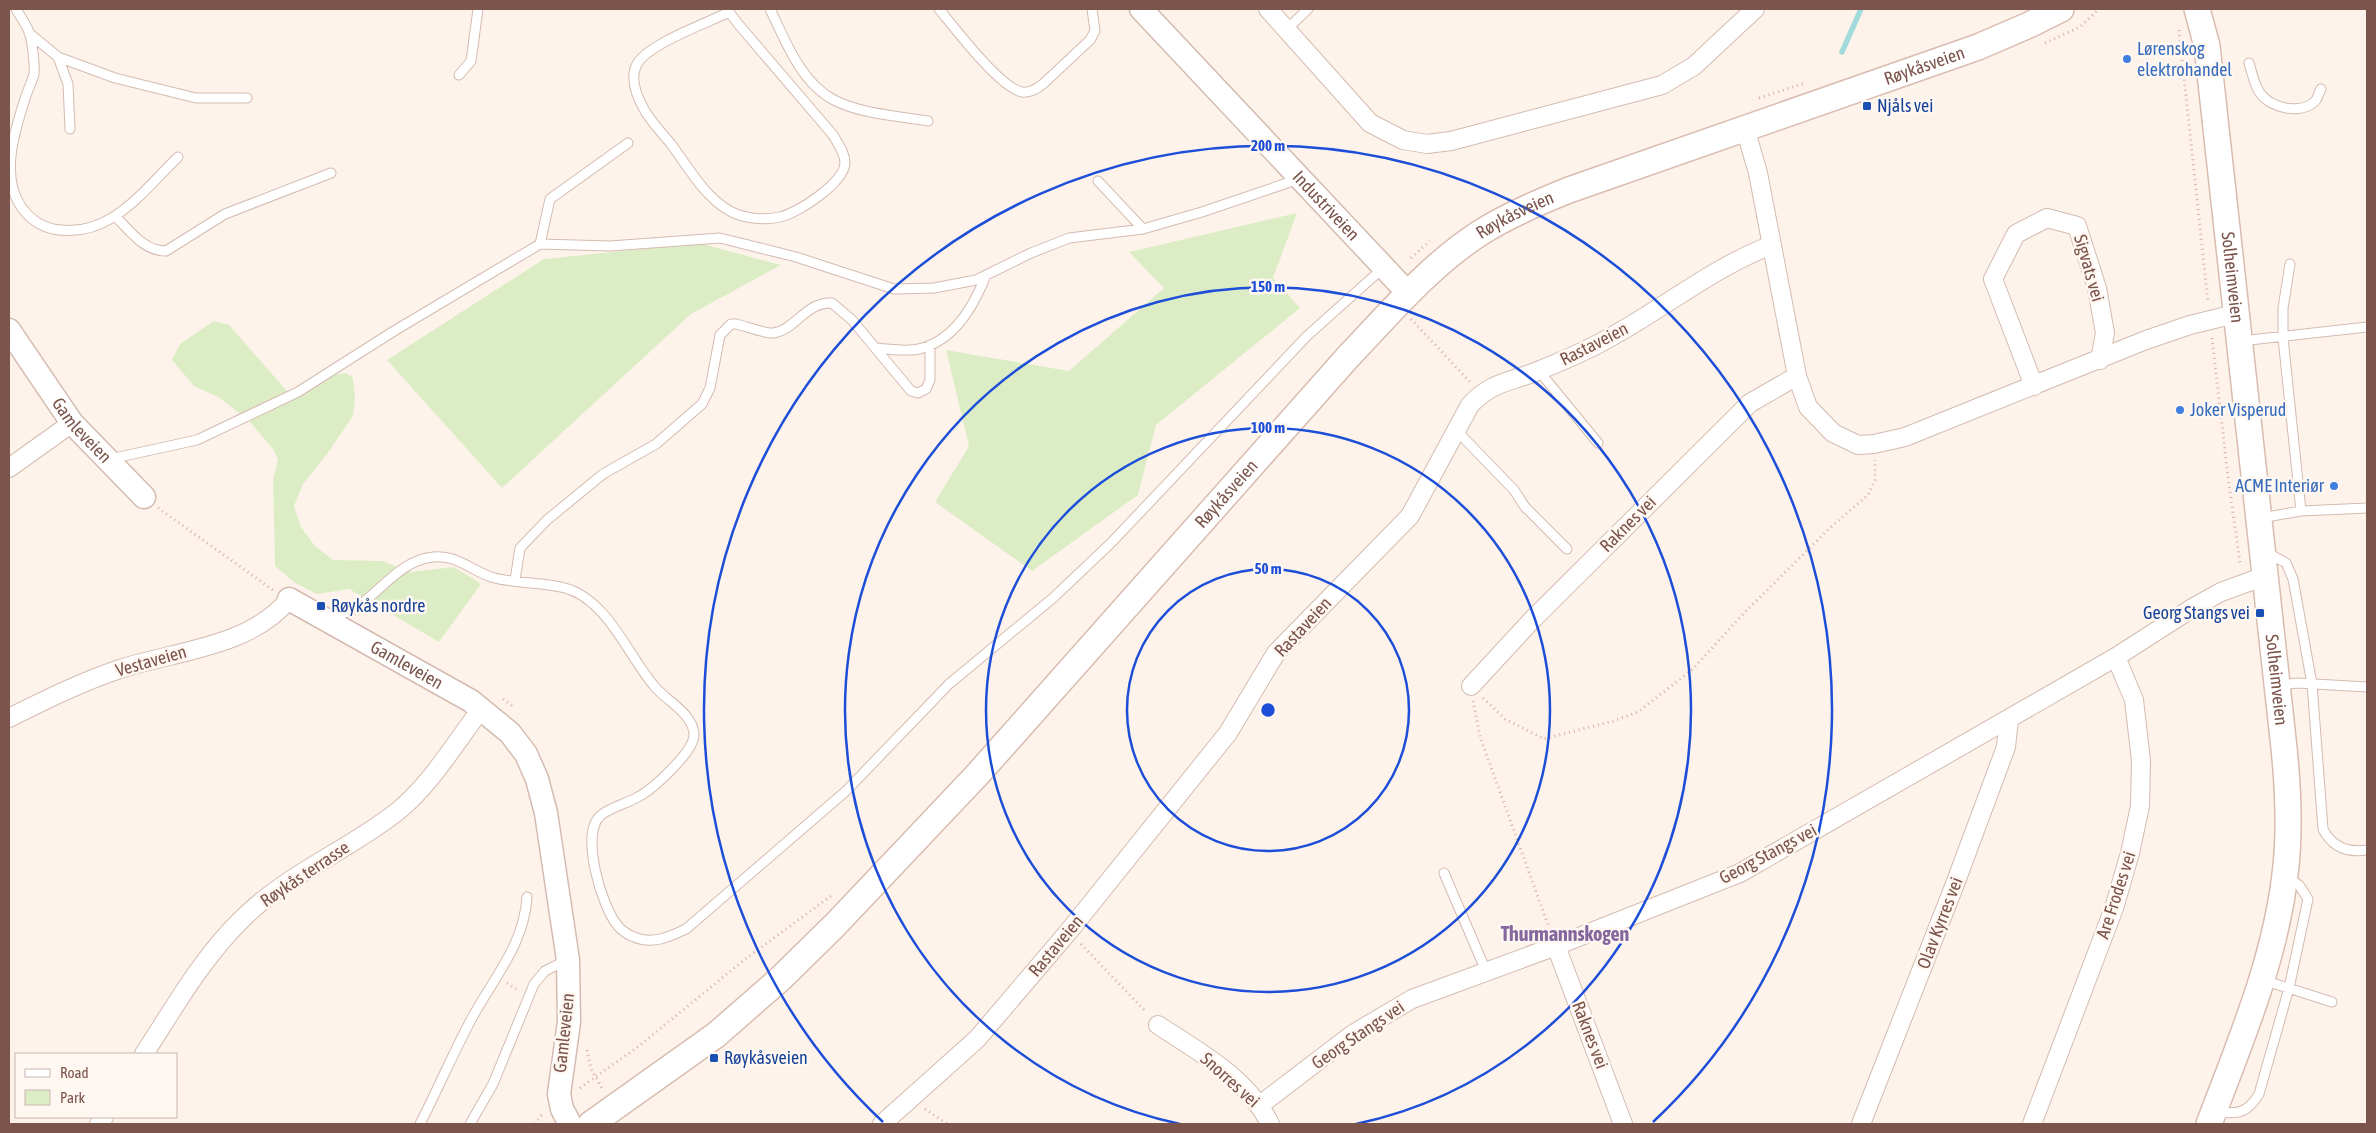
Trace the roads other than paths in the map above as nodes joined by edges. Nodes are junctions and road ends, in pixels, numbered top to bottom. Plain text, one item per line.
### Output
1 (16, 9) edge
2 (478, 9) edge
3 (770, 9) edge
4 (939, 9) edge
5 (1092, 9) edge
6 (1141, 9) edge
7 (1268, 9) edge
8 (1308, 9) edge
9 (1756, 9) edge
10 (2061, 9) edge
11 (2197, 9) edge
12 (2214, 9) edge
13 (729, 10) edge
14 (1287, 29) junction
15 (29, 33) junction
16 (2207, 46) junction
17 (58, 57) junction
18 (2249, 63) dead end
19 (459, 75) dead end
20 (2320, 89) dead end
21 (247, 98) dead end
22 (928, 122) dead end
23 (1745, 128) junction
24 (70, 129) dead end
25 (628, 143) dead end
26 (178, 157) dead end
27 (331, 173) dead end
28 (1300, 179) junction
29 (1098, 181) dead end
30 (116, 217) junction
31 (1143, 229) junction
32 (540, 244) junction
33 (1772, 245) junction
34 (2290, 264) dead end
35 (1383, 268) junction
36 (986, 275) junction
37 (1403, 299) junction
38 (2235, 314) junction
39 (2367, 327) edge
40 (9, 330) edge
41 (2283, 338) junction
42 (2238, 341) junction
43 (930, 345) junction
44 (876, 348) junction
45 (2100, 360) junction
46 (1539, 371) junction
47 (1797, 376) junction
48 (2034, 386) junction
49 (72, 423) junction
50 (1456, 430) junction
51 (1598, 443) dead end
52 (107, 459) junction
53 (9, 468) edge
54 (144, 497) road end
55 (2367, 508) edge
56 (2301, 511) junction
57 (2258, 518) junction
58 (1567, 549) dead end
59 (2262, 550) junction
60 (515, 580) junction
61 (2254, 580) junction
62 (289, 599) joint
63 (326, 621) junction
64 (2116, 657) junction
65 (2312, 684) junction
66 (1471, 686) road end
67 (2277, 686) junction
68 (2367, 687) edge
69 (482, 708) junction
70 (9, 718) edge
71 (2009, 719) junction
72 (2367, 850) edge
73 (1444, 873) dead end
74 (2285, 877) junction
75 (527, 897) dead end
76 (1556, 946) junction
77 (568, 960) junction
78 (1486, 971) junction
79 (2262, 979) junction
80 (2289, 988) junction
81 (2332, 1002) dead end
82 (1158, 1025) road end
83 (145, 1053) edge
84 (1260, 1105) junction
85 (2211, 1118) edge
86 (420, 1124) edge
87 (470, 1124) edge
88 (570, 1124) edge
89 (591, 1124) edge
90 (882, 1124) edge
91 (1270, 1124) edge
92 (1623, 1124) edge
93 (1861, 1124) edge
94 (2032, 1124) edge

1 - 15 lane
2 - 19 lane
3 - 22 lane
4 - 5 lane
6 - 28 street, Industriveien
7 - 14 street
8 - 14 lane
9 - 14 street
10 - 23 main road, Røykåsveien
11 - 16 main road, Solheimveien
12 - 16 main road, Solheimveien
13 - 13 lane
15 - 17 lane
15 - 30 lane
16 - 38 main road, Solheimveien
17 - 21 lane
17 - 24 lane
18 - 20 lane
23 - 33 street
23 - 37 main road, Røykåsveien
25 - 32 lane
26 - 30 lane
27 - 30 lane
28 - 31 lane
28 - 35 street, Industriveien
29 - 31 lane
31 - 36 lane
32 - 36 lane
32 - 52 lane
33 - 46 street, Rastaveien
33 - 47 street
34 - 41 lane
35 - 37 street, Industriveien
35 - 60 lane
36 - 43 lane
37 - 89 main road, Røykåsveien
38 - 42 main road, Solheimveien
38 - 45 street
39 - 41 lane
40 - 49 street, Gamleveien
41 - 42 lane
41 - 56 lane
42 - 57 main road, Solheimveien
43 - 44 lane
43 - 44 lane
44 - 60 lane
45 - 48 street
45 - 48 street, Sigvats vei
46 - 50 street, Rastaveien
46 - 51 lane
47 - 48 street
47 - 66 street, Raknes vei
49 - 52 street, Gamleveien
49 - 53 street
50 - 58 lane
50 - 90 street, Rastaveien
52 - 54 street, Gamleveien
55 - 56 lane
56 - 57 lane
57 - 59 main road, Solheimveien
59 - 61 main road, Solheimveien
59 - 65 lane
60 - 63 lane
61 - 64 street, Georg Stangs vei
61 - 67 main road, Solheimveien
62 - 63 street, Gamleveien
62 - 70 street, Vestaveien
63 - 69 street, Gamleveien
64 - 71 street, Georg Stangs vei
64 - 94 street, Are Frodes vei
65 - 67 lane
65 - 68 lane
65 - 72 lane
67 - 74 main road, Solheimveien
69 - 77 street, Gamleveien
69 - 83 street, Røykås terrasse
71 - 76 street, Georg Stangs vei
71 - 93 street, Olav Kyrres vei
73 - 78 lane
74 - 79 main road, Solheimveien
74 - 80 lane
75 - 86 lane
76 - 78 street, Georg Stangs vei
76 - 92 street, Raknes vei
77 - 87 lane
77 - 88 street, Gamleveien
78 - 84 street, Georg Stangs vei
79 - 80 lane
79 - 85 main road, Solheimveien
80 - 81 lane
80 - 85 lane
82 - 84 street, Snorres vei
84 - 91 street, Snorres vei

